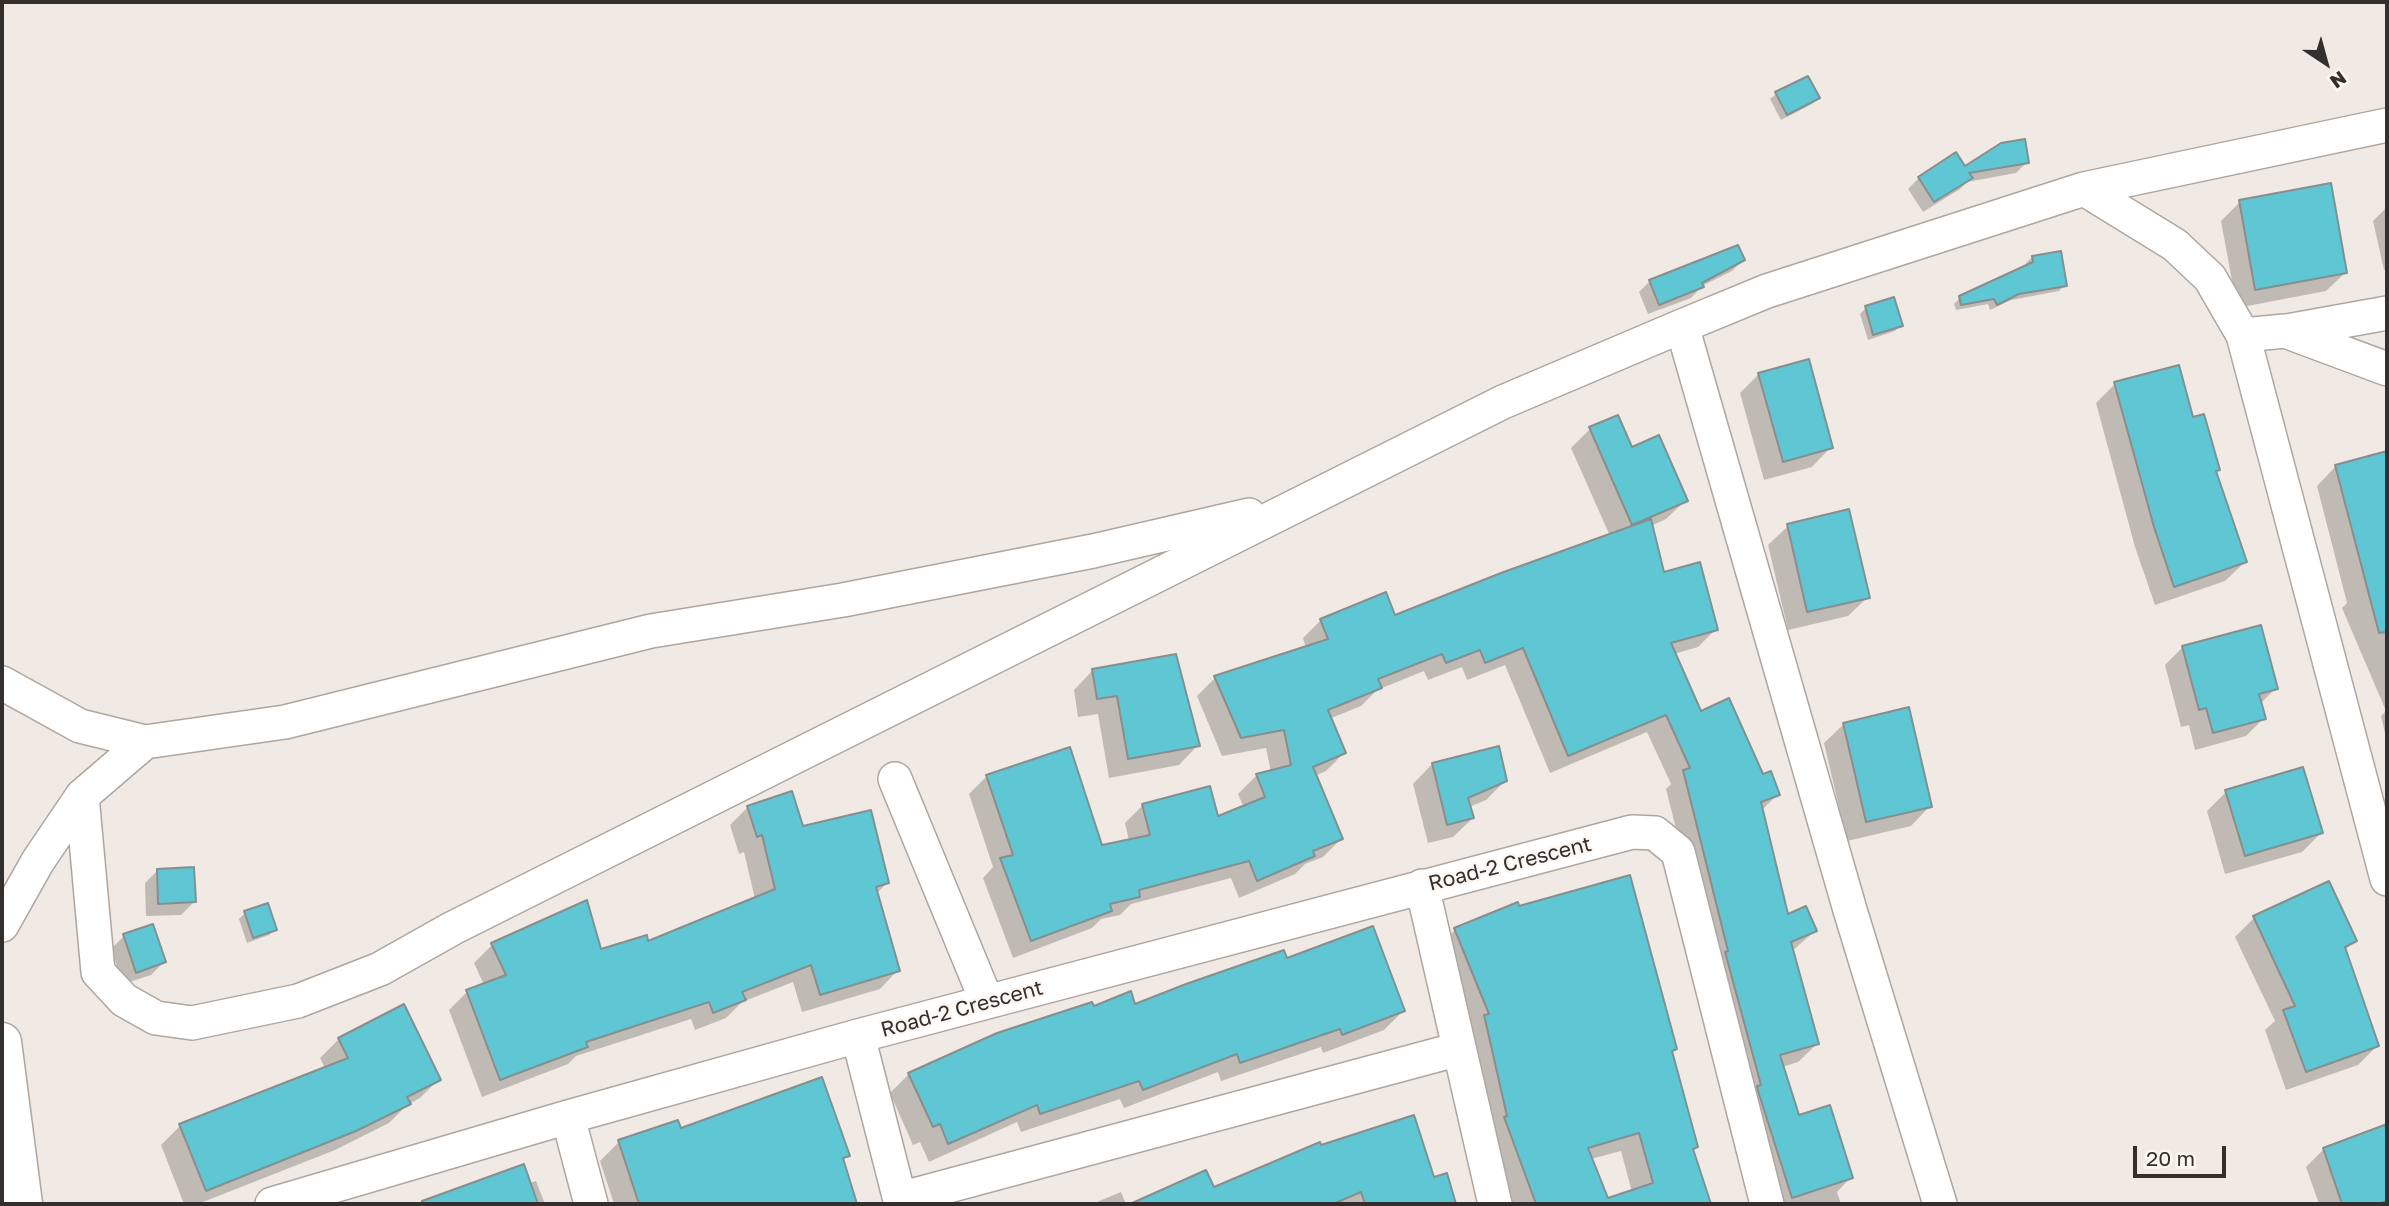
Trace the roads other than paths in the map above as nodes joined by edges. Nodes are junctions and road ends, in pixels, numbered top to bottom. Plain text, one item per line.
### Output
1 (2387, 125) edge
2 (2084, 189) junction
3 (2387, 313) edge
4 (1682, 326) junction
5 (2285, 331) junction
6 (2243, 335) junction
7 (2387, 369) edge
8 (1300, 504) junction
9 (2, 683) edge
10 (145, 742) junction
11 (895, 779) dead end
12 (82, 796) junction
13 (2387, 879) edge
14 (1422, 886) junction
15 (2, 925) edge
16 (987, 1002) junction
17 (858, 1036) junction
18 (2, 1042) edge
19 (1459, 1049) junction
20 (568, 1117) junction
21 (900, 1202) edge
22 (281, 1203) edge
23 (23, 1204) edge
24 (591, 1204) edge
25 (1495, 1204) edge
26 (1767, 1204) edge
27 (1940, 1204) edge

1 - 2 street
2 - 4 street
2 - 6 street
3 - 5 street
4 - 8 street
4 - 27 street
5 - 6 street
5 - 7 street
6 - 13 street
8 - 10 street
8 - 12 street
9 - 10 street
10 - 12 street
11 - 16 street
12 - 15 street
14 - 16 street, Road-2 Crescent
14 - 19 street
14 - 26 street, Road-2 Crescent
16 - 17 street, Road-2 Crescent
17 - 20 street, Road-2 Crescent
17 - 21 street
18 - 23 main road
19 - 21 street
19 - 25 street
20 - 22 street, Road-2 Crescent
20 - 24 street

